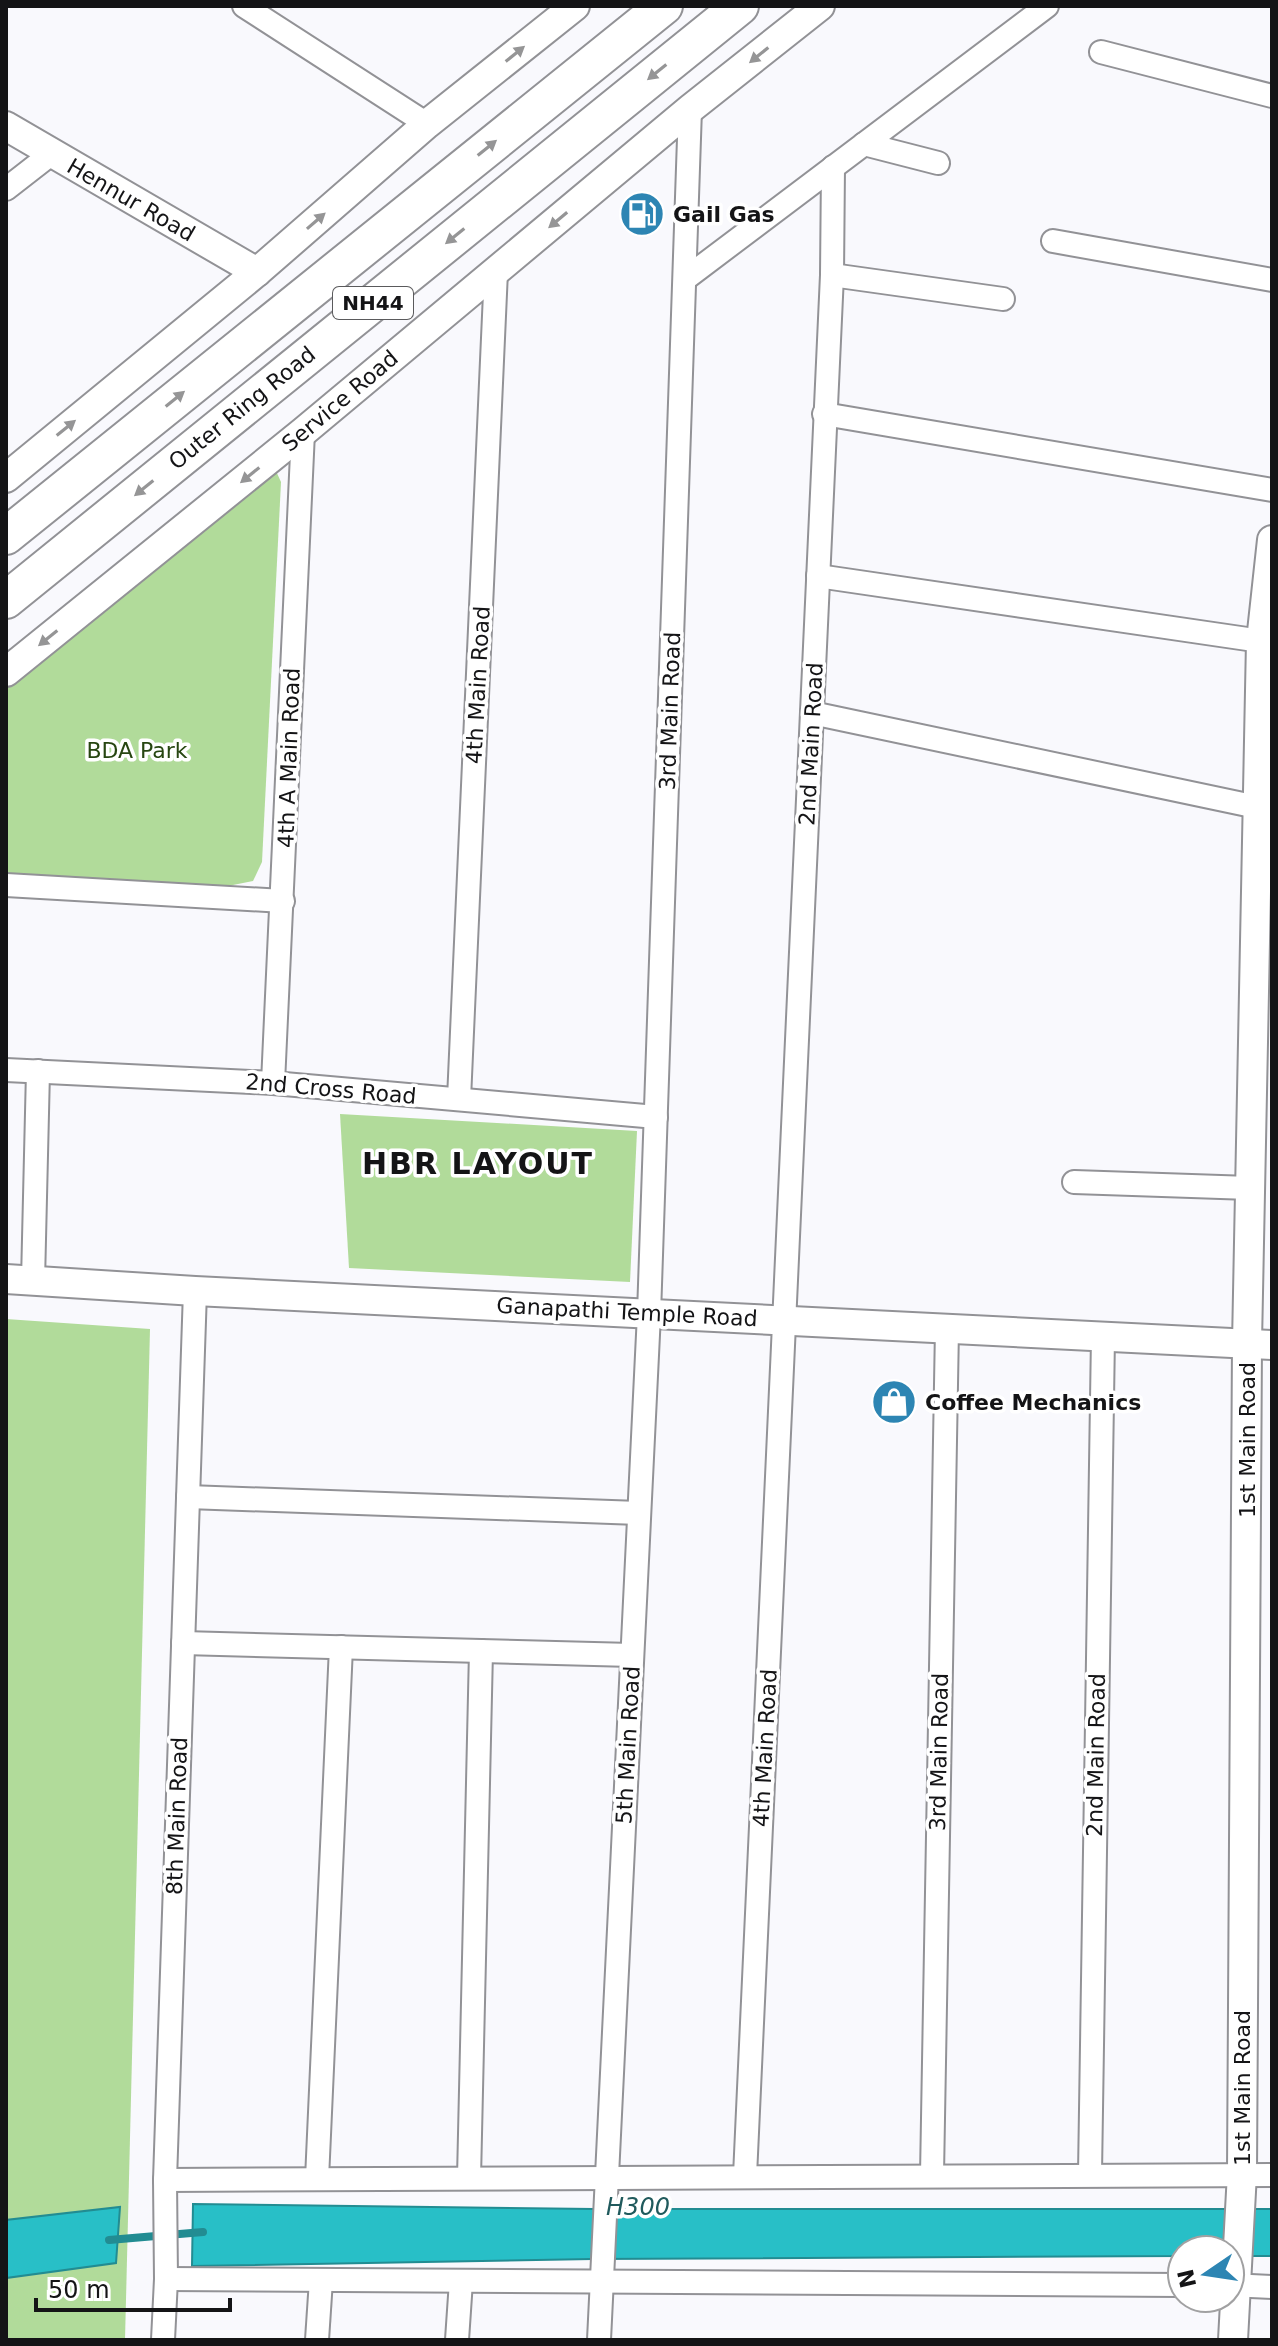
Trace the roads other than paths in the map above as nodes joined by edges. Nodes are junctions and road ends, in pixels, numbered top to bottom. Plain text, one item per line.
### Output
1 (244, 6) edge
2 (575, 6) edge
3 (664, 6) edge
4 (740, 6) edge
5 (820, 6) edge
6 (1047, 6) edge
7 (1101, 52) dead end
8 (1272, 96) edge
9 (690, 109) junction
10 (427, 124) junction
11 (6, 126) edge
12 (864, 144) junction
13 (51, 154) junction
14 (938, 163) dead end
15 (833, 167) junction
16 (6, 189) edge
17 (1053, 241) dead end
18 (496, 271) junction
19 (257, 272) junction
20 (832, 275) junction
21 (685, 279) junction
22 (1272, 280) edge
23 (1003, 299) dead end
24 (824, 414) junction
25 (303, 432) junction
26 (6, 478) edge
27 (1272, 490) edge
28 (6, 536) edge
29 (1272, 540) edge
30 (818, 576) junction
31 (6, 600) edge
32 (1266, 643) edge
33 (6, 672) edge
34 (812, 713) junction
35 (1257, 807) junction
36 (6, 885) edge
37 (283, 901) junction
38 (6, 1070) edge
39 (38, 1071) junction
40 (273, 1083) junction
41 (459, 1099) junction
42 (656, 1117) junction
43 (1074, 1182) dead end
44 (1250, 1188) junction
45 (19, 1280) edge
46 (195, 1291) junction
47 (649, 1314) junction
48 (785, 1320) junction
49 (947, 1328) junction
50 (1103, 1336) junction
51 (1260, 1344) edge
52 (188, 1497) junction
53 (639, 1513) junction
54 (183, 1643) junction
55 (341, 1647) junction
56 (481, 1651) junction
57 (632, 1655) junction
58 (1242, 2173) junction
59 (1090, 2174) junction
60 (932, 2175) junction
61 (1272, 2175) edge
62 (745, 2176) junction
63 (606, 2177) junction
64 (469, 2178) junction
65 (317, 2179) junction
66 (165, 2180) junction
67 (1237, 2234) edge
68 (166, 2279) junction
69 (321, 2280) junction
70 (461, 2281) junction
71 (602, 2281) junction
72 (1166, 2285) edge
73 (1246, 2286) edge
74 (1272, 2287) edge
75 (1233, 2314) edge
76 (163, 2340) edge
77 (317, 2340) edge
78 (457, 2340) edge
79 (599, 2340) edge
80 (1233, 2340) edge

1 - 10 street
10 -> 2 street
28 -> 3 highway, NH44
4 -> 31 highway, Outer Ring Road / NH44
5 -> 9 street, Service Road
6 - 12 street
7 - 8 street
9 -> 18 street, Service Road
9 - 21 street, 3rd Main Road
19 -> 10 street
11 - 13 street, Hennur Road
12 - 14 street
12 - 15 street
13 - 16 street
13 - 19 street, Hennur Road
15 - 20 street, 2nd Main Road
15 - 21 street
17 - 22 street
18 - 25 street, Service Road
18 - 41 street, 4th Main Road
26 -> 19 street
20 - 23 street
20 - 24 street, 2nd Main Road
21 - 42 street, 3rd Main Road
24 - 27 street
24 - 30 street, 2nd Main Road
25 -> 33 street, Service Road
25 - 37 street, 4th A Main Road
29 - 32 street, 1st Main Road
30 - 32 street
30 - 34 street, 2nd Main Road
32 - 35 street, 1st Main Road
34 - 35 street
34 - 48 street, 2nd Main Road
35 - 44 street, 1st Main Road
36 - 37 street
37 - 40 street, 4th A Main Road
38 - 39 street, 2nd Cross Road
39 - 40 street, 2nd Cross Road
39 - 45 street
40 - 41 street, 2nd Cross Road
41 - 42 street, 2nd Cross Road
42 - 47 street, 3rd Main Road
43 - 44 street
44 - 51 street, 1st Main Road
45 - 46 street, Ganapathi Temple Road
46 - 47 street, Ganapathi Temple Road
46 - 52 street, 8th Main Road
47 - 48 street, Ganapathi Temple Road
47 - 53 street, 5th Main Road
48 - 49 street, Ganapathi Temple Road
48 - 62 street, 4th Main Road
49 - 50 street, Ganapathi Temple Road
49 - 60 street, 3rd Main Road
50 - 51 street, Ganapathi Temple Road
50 - 59 street, 2nd Main Road
51 - 58 street, 1st Main Road
52 - 53 street
52 - 54 street, 8th Main Road
53 - 57 street, 5th Main Road
54 - 55 street
54 - 66 street, 8th Main Road
55 - 56 street
55 - 65 street
56 - 57 street
56 - 64 street
57 - 63 street, 5th Main Road
58 - 59 street
58 - 61 street
58 - 67 street, 1st Main Road
59 - 60 street
60 - 62 street
62 - 63 street
63 - 64 street
63 - 71 street, 5th Main Road
64 - 65 street
65 - 66 street
66 - 68 street, 8th Main Road
68 - 69 street
68 - 76 street, 8th Main Road
69 - 70 street
69 - 77 street
70 - 71 street
70 - 78 street
71 - 72 street
71 - 79 street, 5th Main Road
73 - 74 street
75 - 80 street, 1st Main Road

